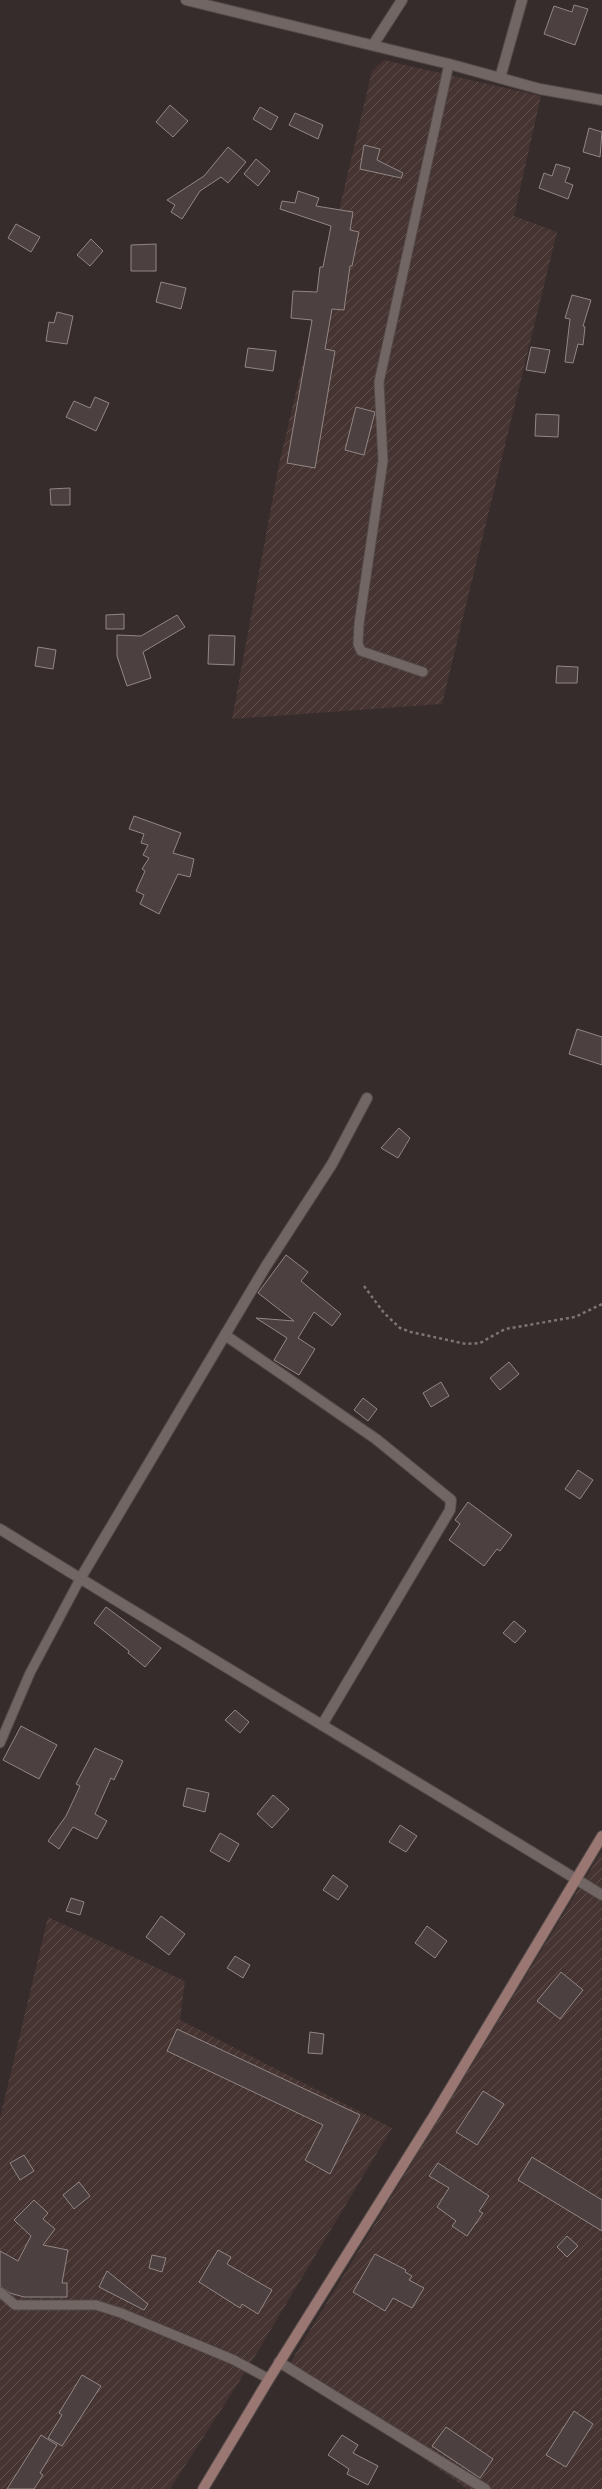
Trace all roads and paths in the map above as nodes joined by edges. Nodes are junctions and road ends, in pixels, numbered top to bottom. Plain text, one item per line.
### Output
1 (186, 0) edge
2 (402, 0) edge
3 (522, 0) edge
4 (373, 45) junction
5 (449, 64) junction
6 (500, 78) junction
7 (602, 100) edge
8 (423, 672) dead end
9 (367, 1098) dead end
10 (364, 1286) dead end
11 (602, 1304) edge
12 (225, 1335) junction
13 (0, 1529) edge
14 (80, 1579) junction
15 (322, 1725) junction
16 (0, 1742) edge
17 (602, 1836) edge
18 (575, 1879) junction
19 (602, 1895) edge
20 (0, 2292) edge
21 (279, 2362) junction
22 (269, 2379) junction
23 (203, 2489) edge
24 (485, 2489) edge

1 - 4 street
2 - 4 street
3 - 6 street
4 - 5 street
5 - 6 street
5 - 8 lane
6 - 7 street
9 - 12 street
10 - 11 path
12 - 14 street
12 - 15 street
13 - 14 street
14 - 15 street
14 - 16 lane
15 - 18 street
17 - 18 main road
18 - 19 street
18 - 21 main road
20 - 22 lane
21 - 22 main road
21 - 24 street
22 - 23 main road

